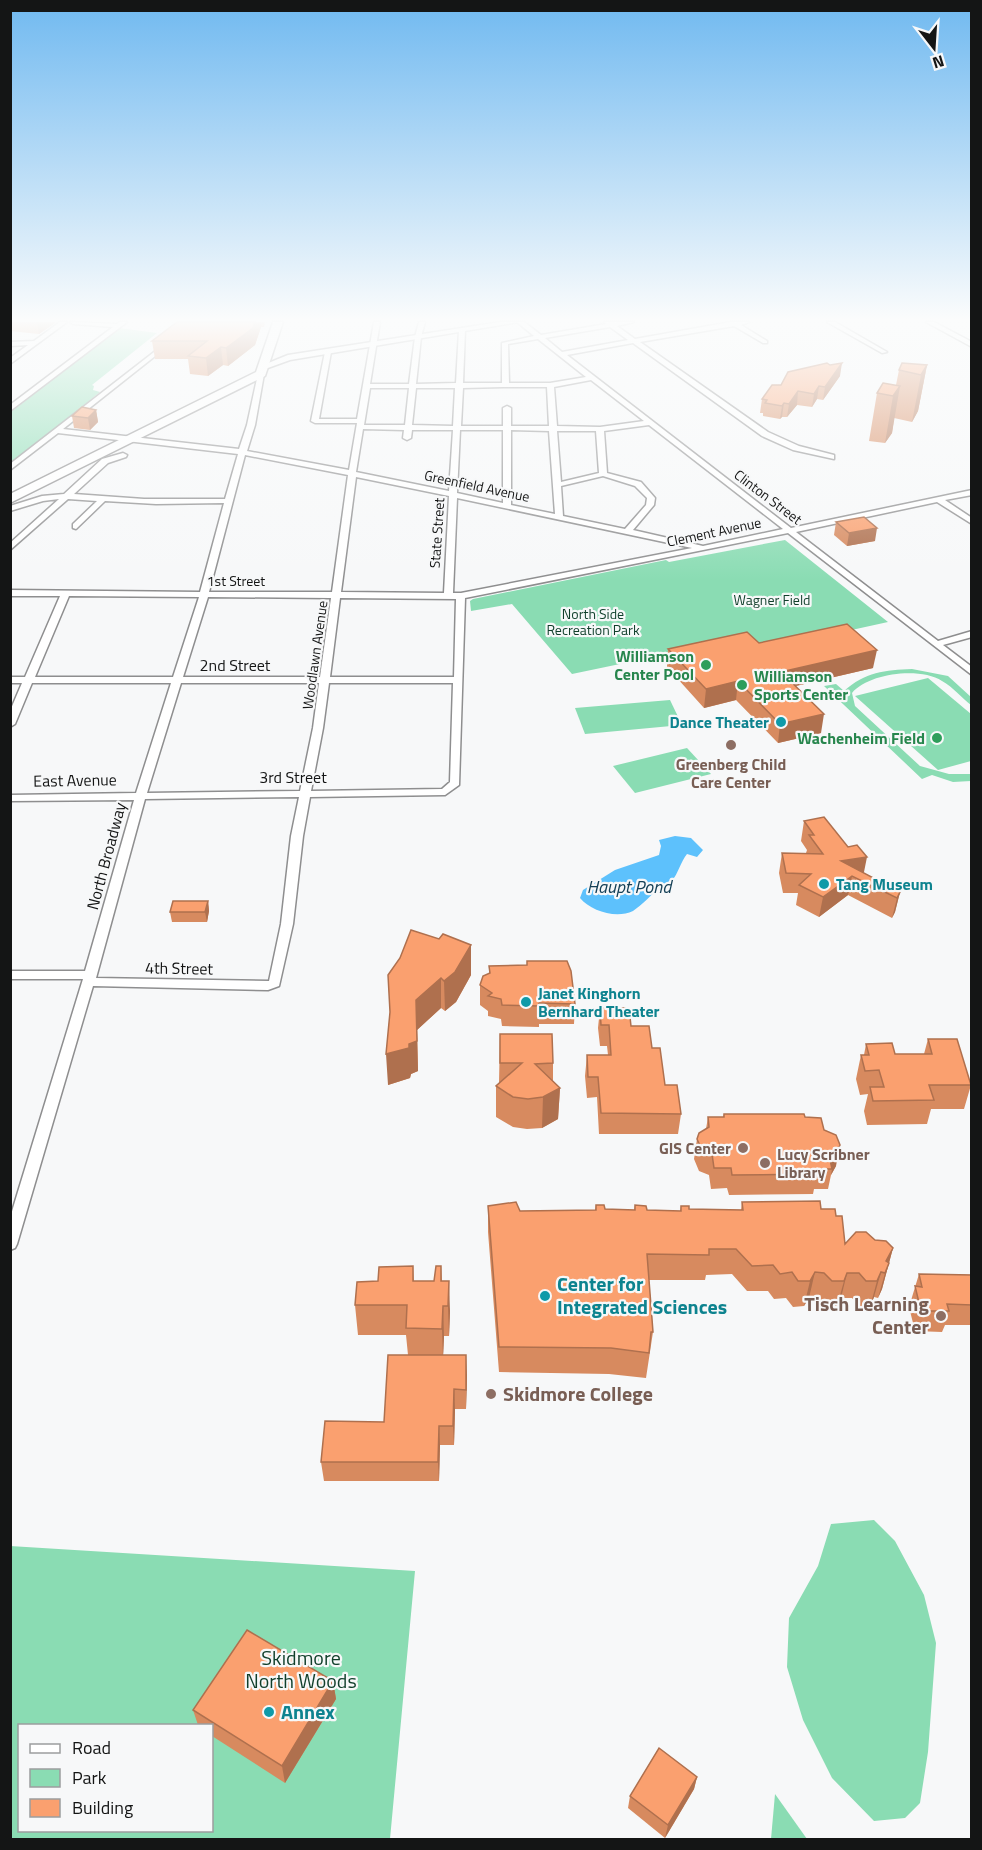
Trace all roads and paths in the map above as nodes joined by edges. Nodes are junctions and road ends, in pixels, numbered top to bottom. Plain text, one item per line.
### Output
1 (86, 408) edge
2 (187, 408) edge
3 (254, 408) edge
4 (318, 408) edge
5 (364, 408) edge
6 (411, 408) edge
7 (458, 408) edge
8 (507, 408) dead end
9 (552, 408) edge
10 (630, 408) edge
11 (729, 408) edge
12 (649, 423) junction
13 (361, 424) junction
14 (409, 428) junction
15 (457, 428) junction
16 (507, 428) junction
17 (553, 429) junction
18 (600, 429) junction
19 (57, 431) junction
20 (408, 438) dead end
21 (124, 440) junction
22 (242, 452) junction
23 (123, 455) dead end
24 (831, 457) dead end
25 (10, 468) edge
26 (353, 473) junction
27 (603, 474) junction
28 (556, 485) junction
29 (10, 491) edge
30 (972, 492) edge
31 (67, 495) junction
32 (454, 495) junction
33 (10, 499) edge
34 (103, 499) junction
35 (938, 499) junction
36 (228, 501) junction
37 (507, 506) junction
38 (10, 509) edge
39 (559, 516) junction
40 (972, 522) edge
41 (76, 526) dead end
42 (787, 530) junction
43 (628, 531) junction
44 (10, 548) edge
45 (706, 548) junction
46 (10, 593) edge
47 (65, 594) junction
48 (204, 595) junction
49 (337, 595) junction
50 (448, 595) junction
51 (461, 596) junction
52 (972, 634) edge
53 (937, 644) junction
54 (972, 672) edge
55 (10, 680) edge
56 (29, 680) junction
57 (177, 680) junction
58 (324, 680) junction
59 (459, 680) junction
60 (10, 724) edge
61 (304, 793) junction
62 (141, 795) junction
63 (10, 798) edge
64 (10, 975) edge
65 (90, 978) junction
66 (268, 986) joint
67 (10, 1244) edge

1 - 19 street
2 - 21 highway
3 - 22 street, North Broadway
4 - 13 street
5 - 13 street, Woodlawn Avenue
6 - 14 street
7 - 15 street, State Street
8 - 16 street
9 - 17 street
10 - 12 street, Clinton Street
11 - 24 street
12 - 18 street
12 - 42 street, Clinton Street
13 - 14 street
13 - 26 street, Woodlawn Avenue
14 - 15 street
14 - 20 street
15 - 16 street
15 - 32 street, State Street
16 - 17 street
16 - 37 street
17 - 18 street
17 - 28 street
18 - 27 street
19 - 21 street, Greenfield Avenue
19 - 25 street
21 - 22 street, Greenfield Avenue
21 - 29 highway
21 - 33 highway
22 - 26 street, Greenfield Avenue
22 - 36 street, North Broadway
23 - 31 street
26 - 32 street, Greenfield Avenue
26 - 49 street, Woodlawn Avenue
27 - 28 street
27 - 43 street
28 - 39 street
30 - 35 street, Clement Avenue
31 - 34 street
31 - 38 street
31 - 44 street
32 - 37 street, Greenfield Avenue
32 - 50 street, State Street
34 - 36 street
34 - 41 street
35 - 40 street
35 - 42 street, Clement Avenue
36 - 48 street, North Broadway
37 - 39 street, Greenfield Avenue
39 - 43 street, Greenfield Avenue
42 - 45 street, Clement Avenue
42 - 53 street, Clinton Street
43 - 45 street, Greenfield Avenue
45 - 51 street, Clement Avenue
46 - 47 street, 1st Street
47 - 48 street, 1st Street
47 - 56 street
48 - 49 street, 1st Street
48 - 57 street, North Broadway
49 - 50 street, 1st Street
49 - 58 street, Woodlawn Avenue
50 - 51 street, 1st Street
51 - 59 street
52 - 53 street
53 - 54 street, Clinton Street
55 - 56 street, 2nd Street
56 - 57 street, 2nd Street
56 - 60 street
57 - 58 street, 2nd Street
57 - 62 street, North Broadway
58 - 59 street, 2nd Street
58 - 61 street, Woodlawn Avenue
59 - 61 street, 3rd Street
61 - 62 street, 3rd Street
61 - 66 street, Woodlawn Avenue
62 - 63 street, East Avenue
62 - 65 street, North Broadway
64 - 65 street, 4th Street
65 - 66 street, 4th Street
65 - 67 street, North Broadway

